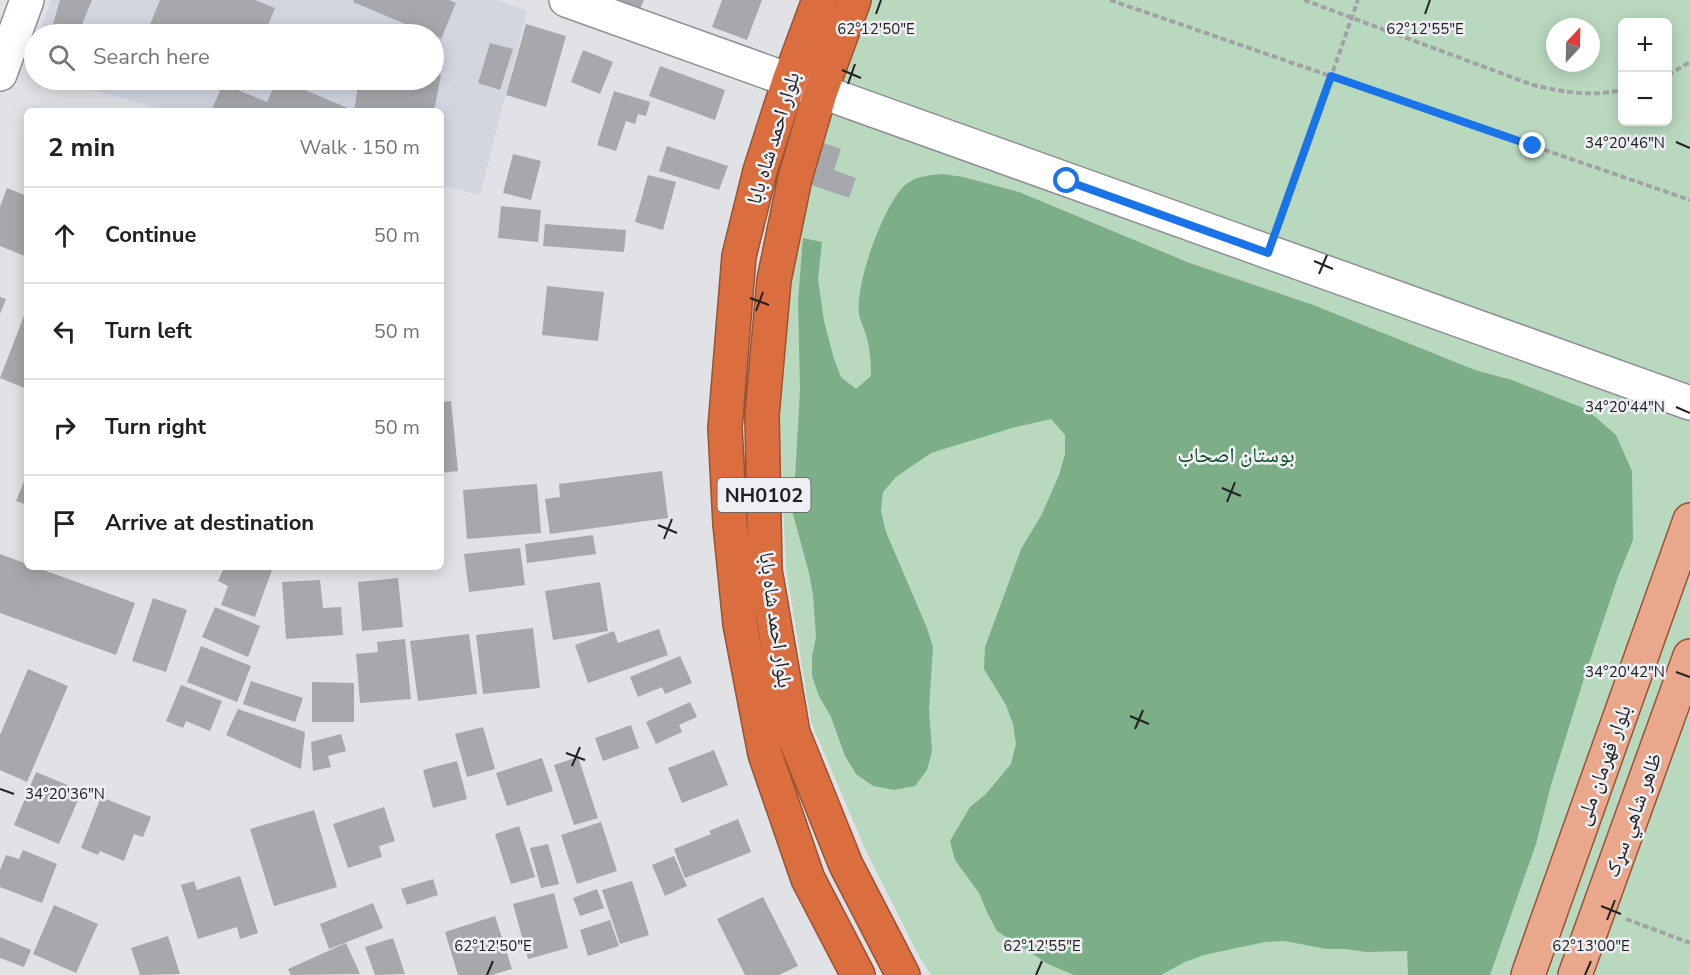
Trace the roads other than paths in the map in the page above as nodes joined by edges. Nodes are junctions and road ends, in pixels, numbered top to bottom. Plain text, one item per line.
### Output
1 (27, 0) edge
2 (566, 0) edge
3 (819, 0) edge
4 (854, 0) edge
5 (0, 74) edge
6 (789, 81) junction
7 (820, 93) junction
8 (1690, 403) edge
9 (1690, 520) edge
10 (1690, 656) edge
11 (858, 975) edge
12 (903, 975) edge
13 (1528, 975) edge
14 (1575, 975) edge

1 - 5 street
2 - 6 street
3 - 6 highway, بلوار احمد شاه بابا / NH0102
4 - 7 highway, بلوار احمد شاه بابا / NH0102
6 - 7 street
6 - 11 highway, بلوار احمد شاه بابا / NH0102
7 - 8 street
7 - 12 highway, بلوار احمد شاه بابا / NH0102
9 - 13 main road, بلوار قهرمان ملی
10 - 14 main road, ظاهر شاهي سړک

